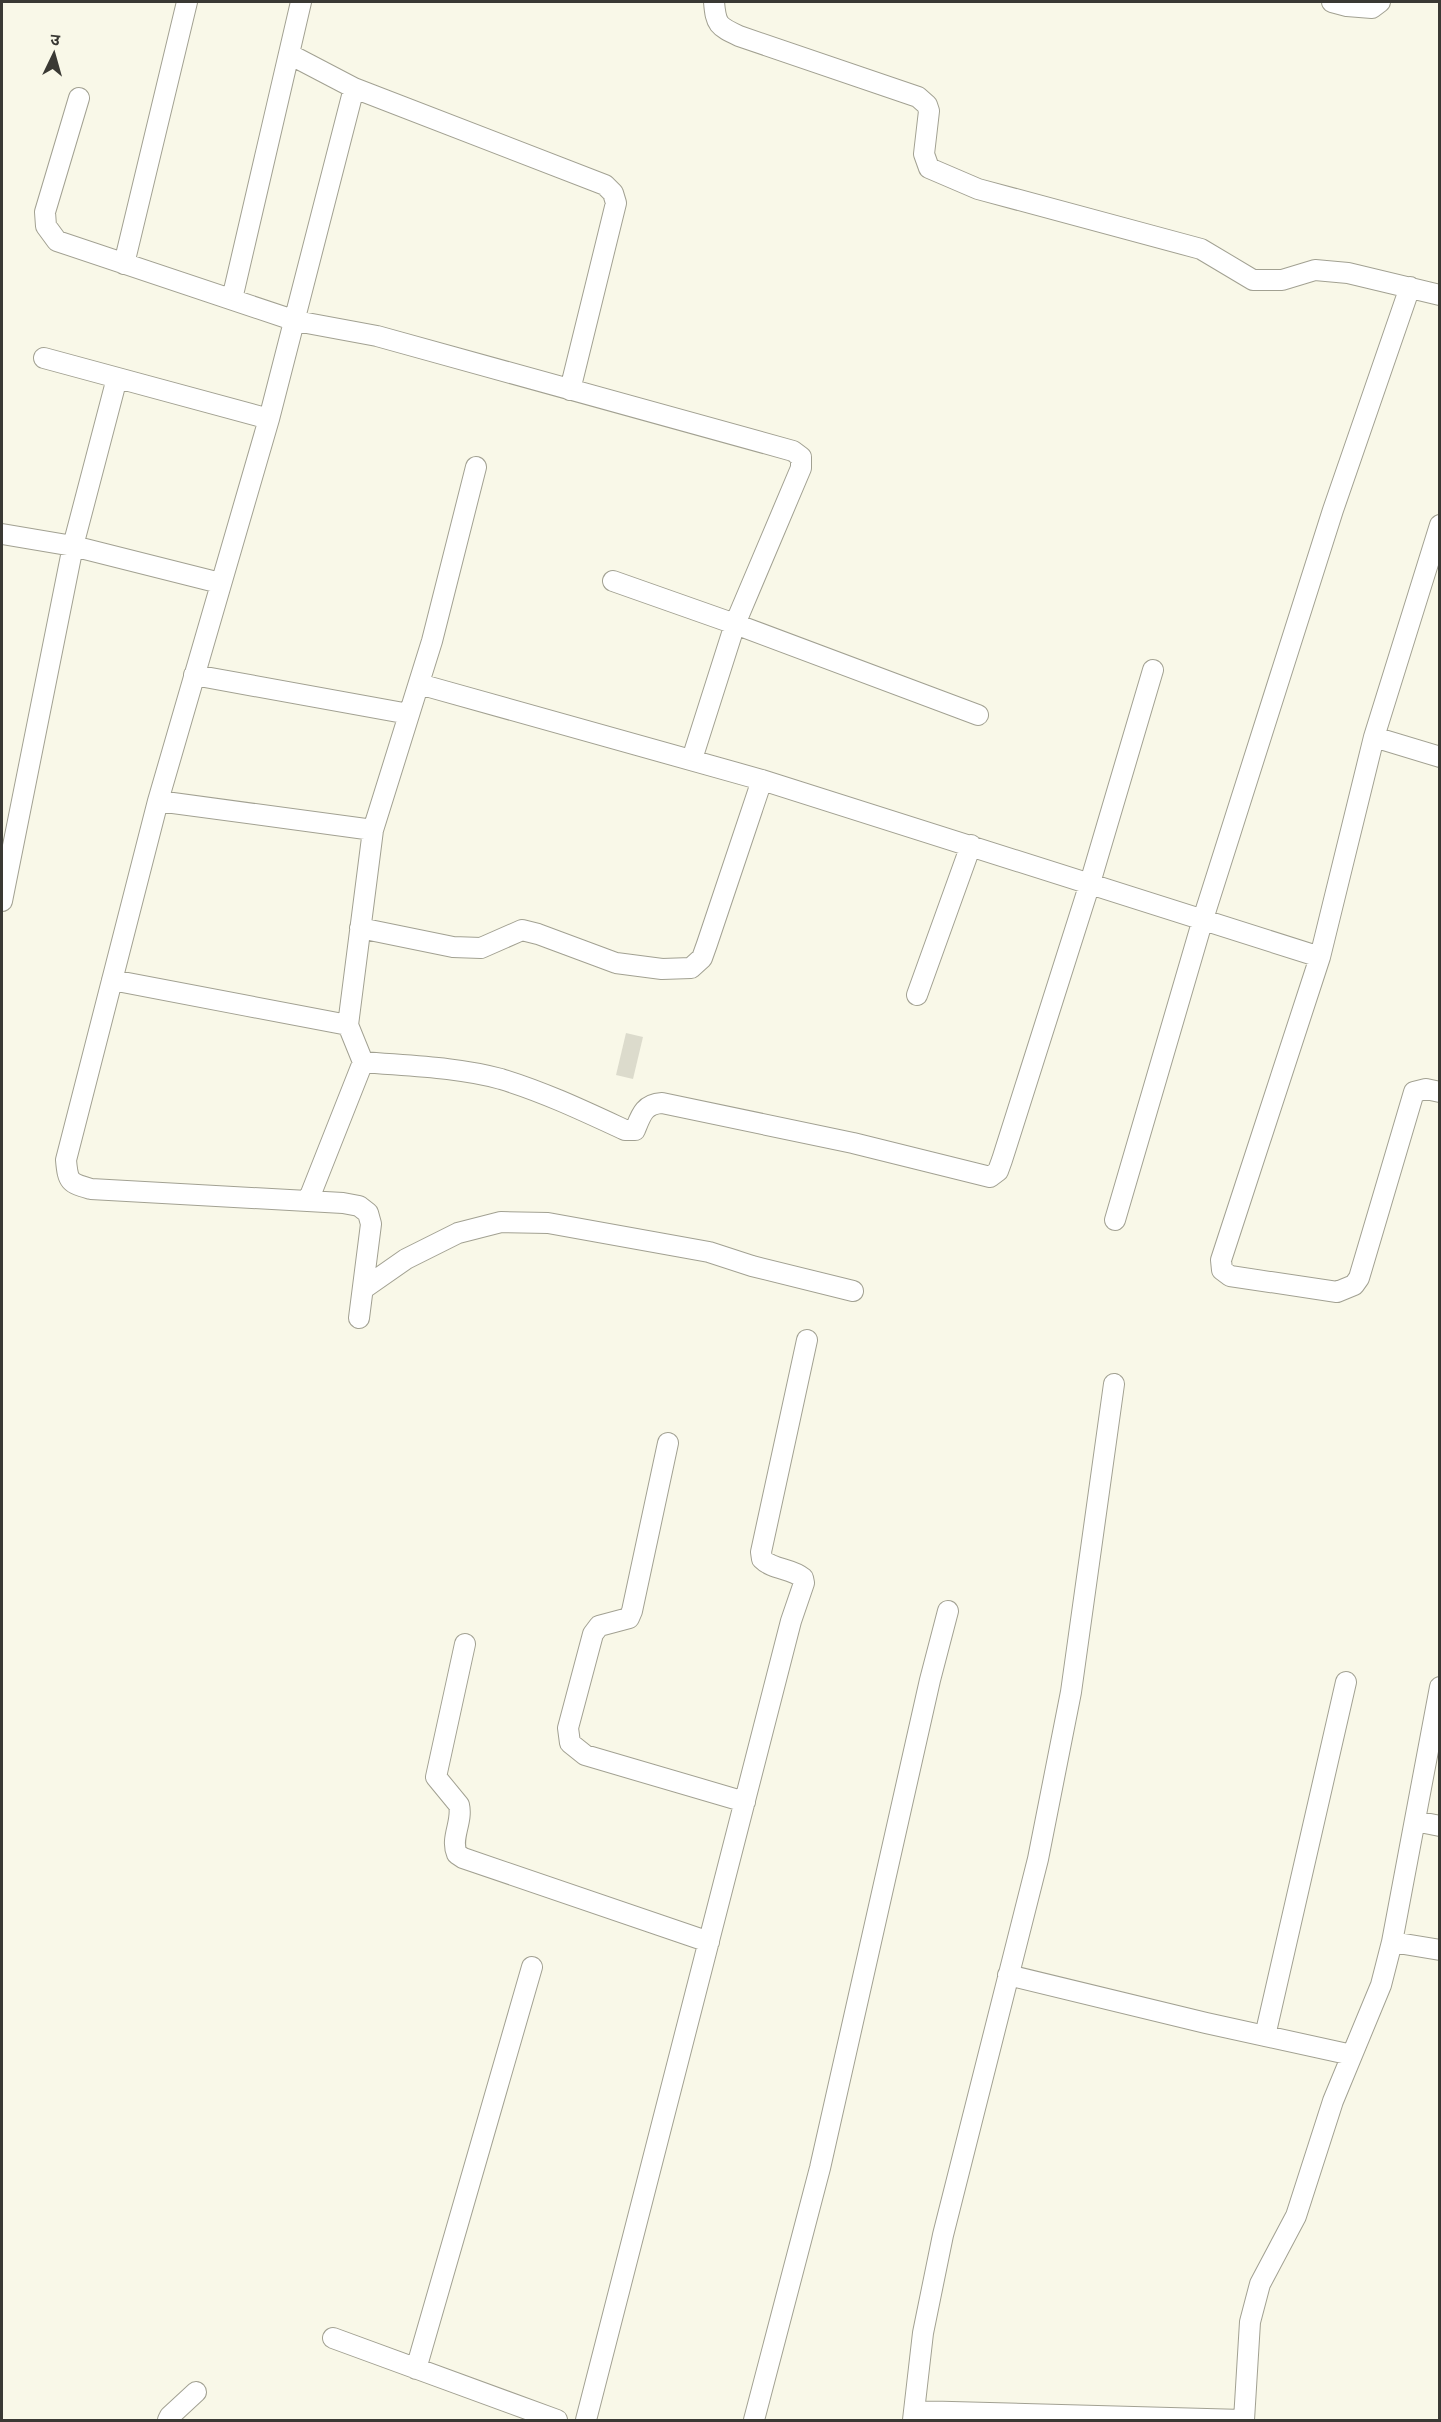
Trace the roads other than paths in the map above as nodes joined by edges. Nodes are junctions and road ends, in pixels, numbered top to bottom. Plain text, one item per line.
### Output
1 (187, 2) edge
2 (301, 2) edge
3 (714, 2) edge
4 (1332, 2) edge
5 (1380, 2) edge
6 (289, 54) junction
7 (354, 88) junction
8 (79, 98) dead end
9 (124, 264) junction
10 (1410, 287) junction
11 (1440, 295) edge
12 (232, 299) junction
13 (296, 321) junction
14 (44, 358) dead end
15 (117, 378) junction
16 (570, 390) junction
17 (269, 419) junction
18 (476, 467) dead end
19 (1440, 525) edge
20 (2, 534) edge
21 (73, 546) junction
22 (613, 581) dead end
23 (220, 583) junction
24 (735, 624) junction
25 (1153, 670) dead end
26 (194, 675) junction
27 (419, 684) junction
28 (409, 714) junction
29 (978, 715) dead end
30 (1374, 737) junction
31 (1440, 757) edge
32 (692, 759) junction
33 (762, 780) junction
34 (158, 801) junction
35 (373, 830) junction
36 (971, 845) junction
37 (1090, 883) junction
38 (2, 901) edge
39 (1203, 920) junction
40 (360, 928) junction
41 (1320, 957) junction
42 (112, 980) junction
43 (916, 995) dead end
44 (348, 1024) junction
45 (363, 1062) junction
46 (1440, 1092) edge
47 (308, 1201) junction
48 (1115, 1220) dead end
49 (363, 1289) junction
50 (853, 1291) dead end
51 (359, 1318) dead end
52 (807, 1340) dead end
53 (1114, 1384) dead end
54 (668, 1443) dead end
55 (948, 1611) dead end
56 (465, 1644) dead end
57 (1346, 1682) dead end
58 (1439, 1695) edge
59 (745, 1802) junction
60 (1415, 1821) junction
61 (1440, 1826) edge
62 (709, 1942) junction
63 (1392, 1942) junction
64 (1440, 1950) edge
65 (532, 1967) dead end
66 (1008, 1975) junction
67 (1265, 2036) junction
68 (1352, 2055) junction
69 (333, 2338) dead end
70 (416, 2369) junction
71 (196, 2392) dead end
72 (914, 2416) edge
73 (168, 2421) edge
74 (557, 2421) edge
75 (585, 2421) edge
76 (754, 2421) edge
77 (1244, 2421) edge

1 - 9 street
2 - 6 street
3 - 10 street
4 - 5 street
6 - 7 street
6 - 12 street
7 - 13 street
7 - 16 street
8 - 9 street
9 - 12 street
10 - 11 street
10 - 39 street
12 - 13 street
13 - 16 street
13 - 17 street
14 - 15 street
15 - 17 street
15 - 21 street
16 - 24 street
17 - 23 street
18 - 27 street
19 - 30 street
20 - 21 street
21 - 23 street
21 - 38 street
22 - 24 street
23 - 26 street
24 - 29 street
24 - 32 street
25 - 37 street
26 - 28 street
26 - 34 street
27 - 28 street
27 - 32 street
28 - 35 street
30 - 31 street
30 - 41 street
32 - 33 street
33 - 36 street
33 - 40 street
34 - 35 street
34 - 42 street
35 - 40 street
36 - 37 street
36 - 43 street
37 - 39 street
37 - 45 street
39 - 41 street
39 - 48 street
40 - 44 street
41 - 46 street
42 - 44 street
42 - 47 street
44 - 45 street
45 - 47 street
47 - 49 street
49 - 50 street
49 - 51 street
52 - 59 street
53 - 66 street
54 - 59 street
55 - 76 street
56 - 62 street
57 - 67 street
58 - 60 street
59 - 62 street
60 - 61 street
60 - 63 street
62 - 75 street
63 - 64 street
63 - 68 street
65 - 70 street
66 - 67 street
66 - 72 street
67 - 68 street
68 - 77 street
69 - 70 street
70 - 74 street
71 - 73 street
72 - 77 street

